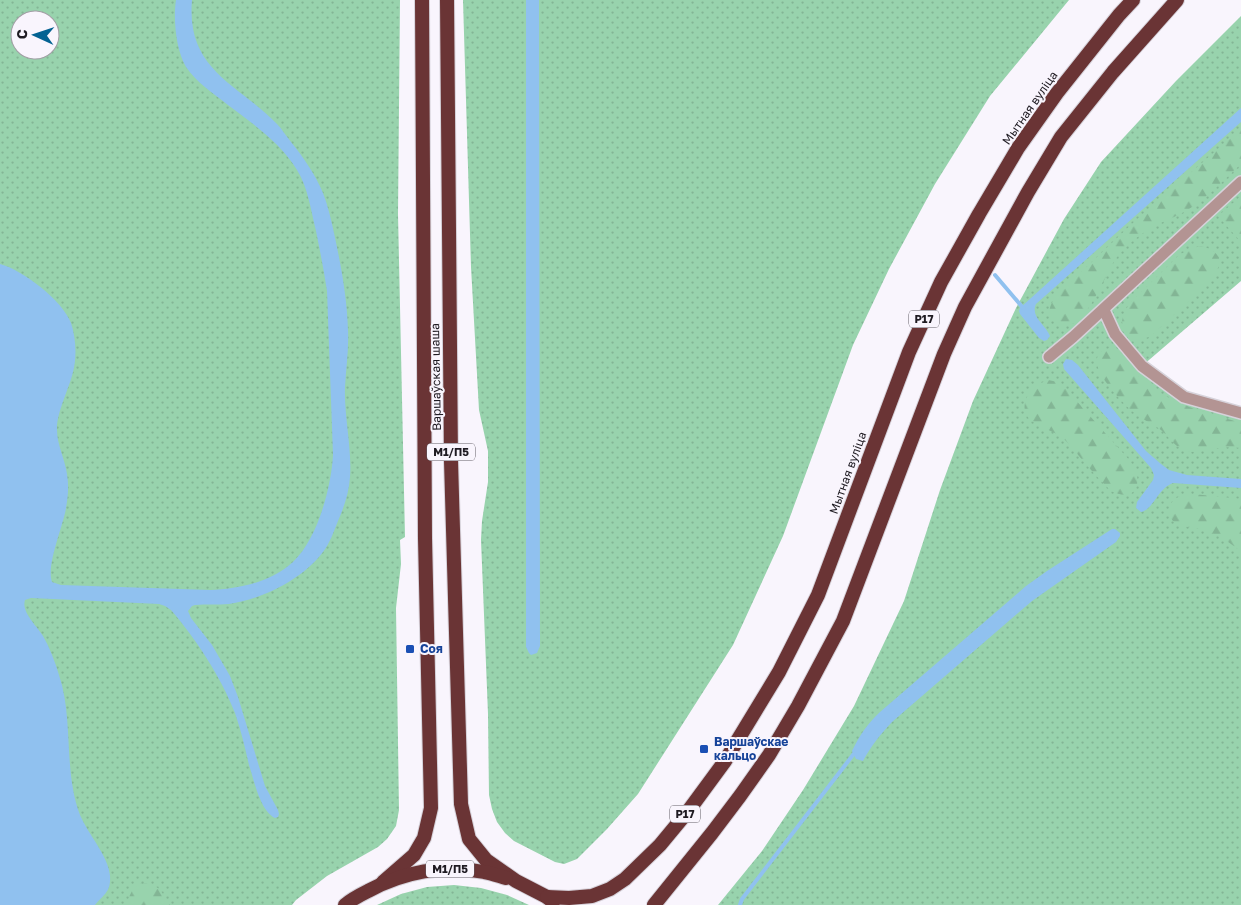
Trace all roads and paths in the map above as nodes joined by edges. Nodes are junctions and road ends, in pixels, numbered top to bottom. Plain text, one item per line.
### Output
1 (422, 0) edge
2 (447, 0) edge
3 (1133, 0) edge
4 (1177, 0) edge
5 (1241, 182) edge
6 (1104, 310) junction
7 (1049, 357) dead end
8 (1241, 413) edge
9 (516, 881) junction
10 (384, 882) junction
11 (552, 901) edge
12 (345, 905) edge
13 (654, 905) edge

1 - 10 highway, Варшаўская шаша / М1/П5
2 - 9 highway, Варшаўская шаша / М1/П5
3 - 11 highway, Мытная вуліца / Р17
4 - 13 highway, Р17
5 - 6 street
6 - 7 street
6 - 8 street
9 - 10 highway, Варшаўская шаша / М1/П5
9 - 11 highway, Варшаўская шаша / М1/П5
10 - 12 highway, Варшаўская шаша / М1/П5

